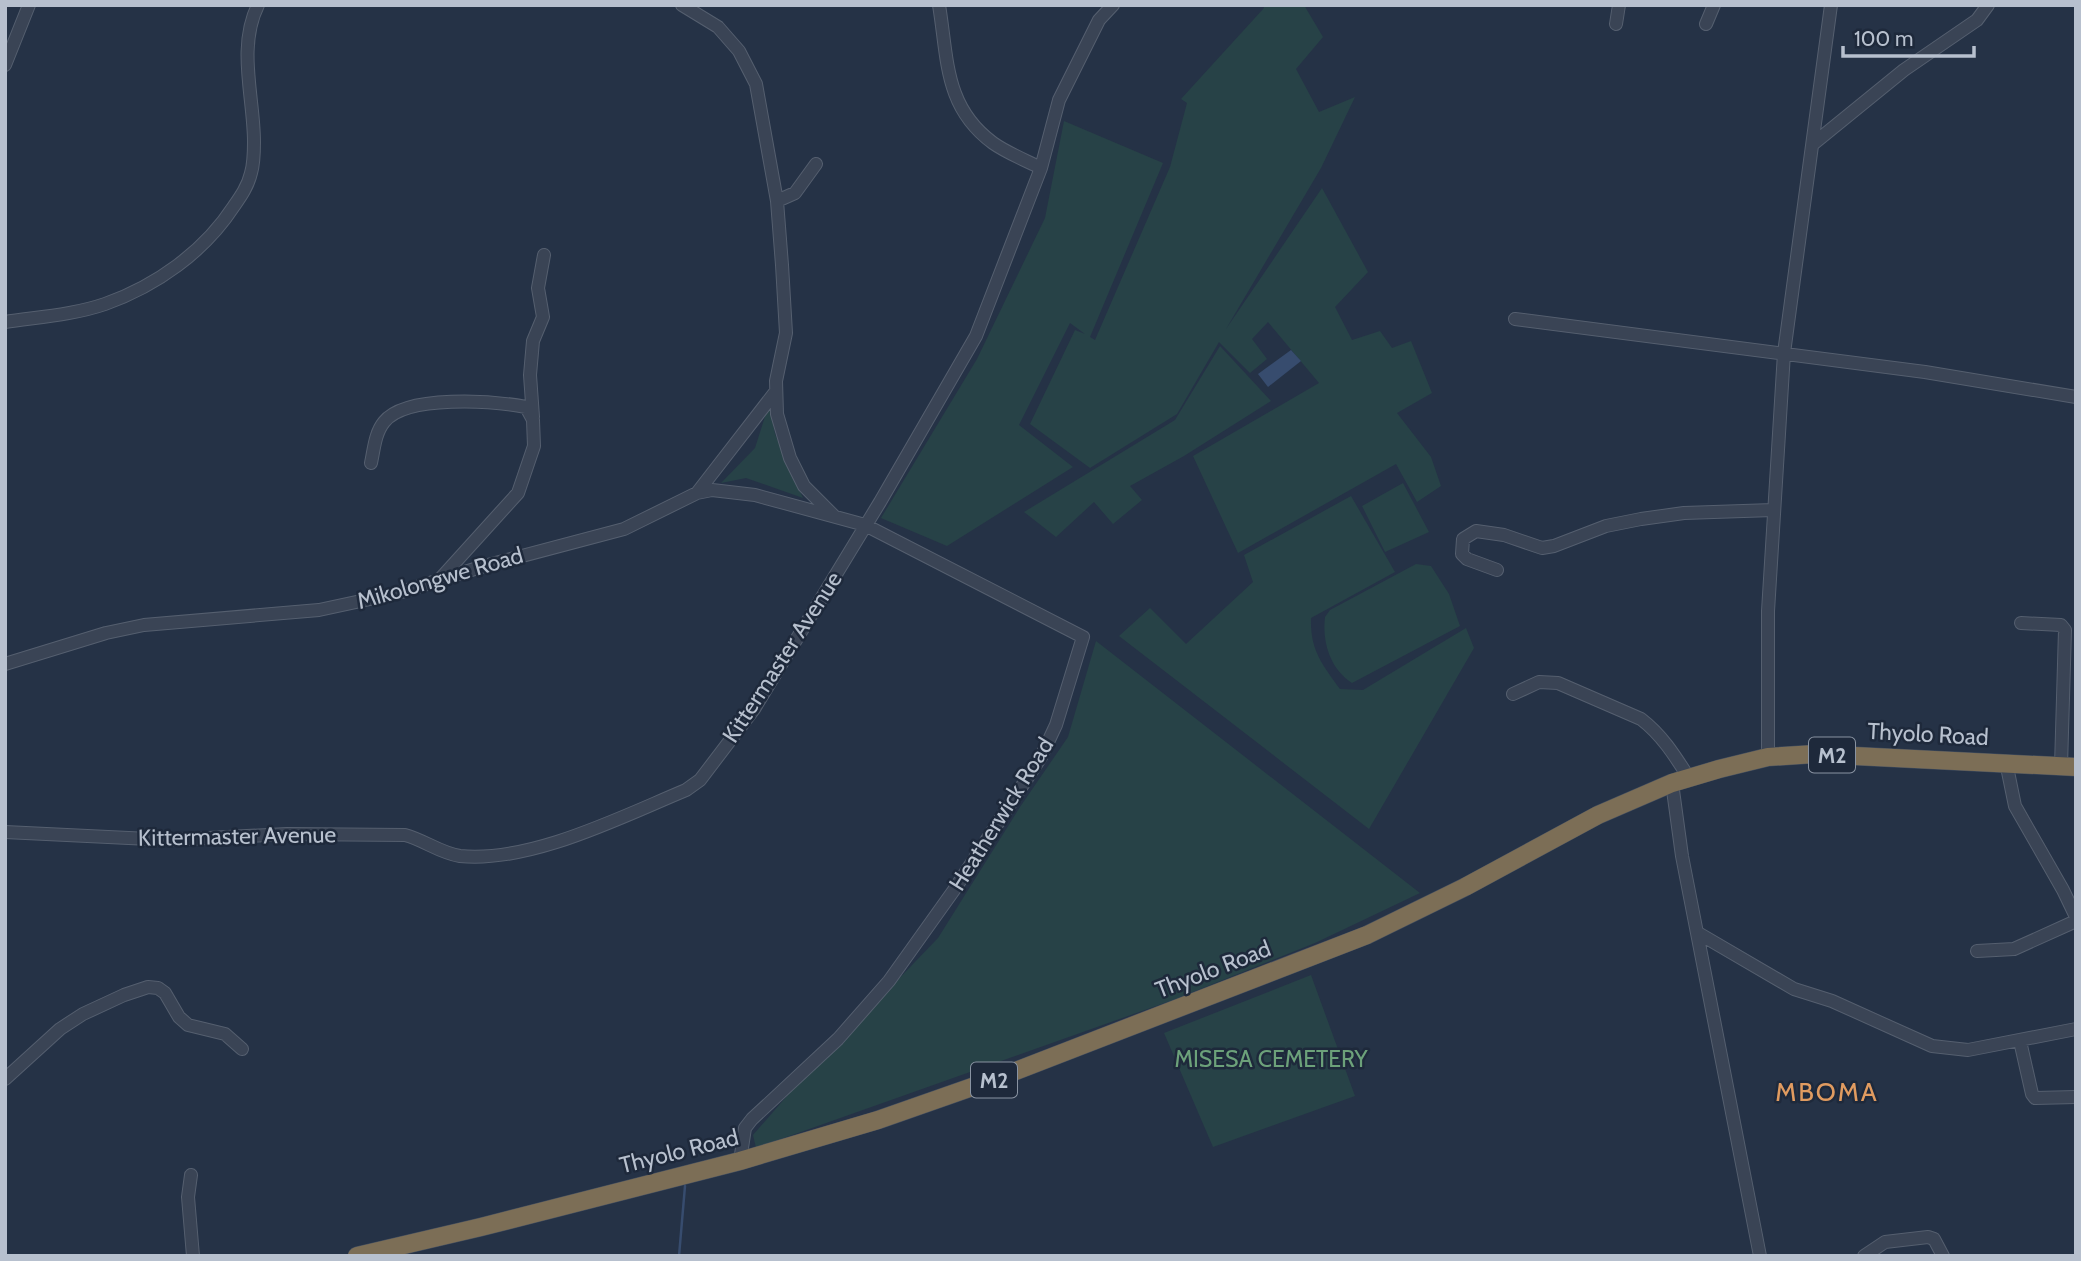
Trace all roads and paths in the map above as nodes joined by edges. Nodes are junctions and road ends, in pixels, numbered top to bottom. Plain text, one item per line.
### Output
1 (29, 5) edge
2 (258, 5) edge
3 (682, 5) edge
4 (939, 5) edge
5 (1113, 5) edge
6 (1619, 5) edge
7 (1714, 5) edge
8 (1831, 5) edge
9 (1988, 5) edge
10 (1616, 24) dead end
11 (1706, 24) dead end
12 (5, 65) edge
13 (1812, 144) junction
14 (816, 164) dead end
15 (1041, 168) junction
16 (777, 201) junction
17 (544, 255) dead end
18 (1515, 319) dead end
19 (5, 322) edge
20 (1784, 353) junction
21 (776, 391) junction
22 (2076, 397) edge
23 (533, 421) junction
24 (371, 463) dead end
25 (697, 493) junction
26 (1773, 510) junction
27 (836, 519) junction
28 (865, 526) junction
29 (1497, 570) dead end
30 (439, 580) junction
31 (2021, 623) dead end
32 (5, 664) edge
33 (1513, 694) dead end
34 (1768, 757) junction
35 (2006, 762) junction
36 (2068, 767) edge
37 (1680, 780) junction
38 (5, 832) edge
39 (2069, 889) edge
40 (2076, 919) edge
41 (1698, 933) junction
42 (1976, 951) dead end
43 (2076, 1029) edge
44 (2020, 1041) junction
45 (242, 1049) dead end
46 (5, 1079) edge
47 (2076, 1097) edge
48 (740, 1161) junction
49 (191, 1175) dead end
50 (193, 1256) edge
51 (357, 1256) edge
52 (1760, 1256) edge
53 (1864, 1256) edge
54 (1943, 1256) edge

1 - 12 street
2 - 19 street
3 - 16 street
4 - 15 street
5 - 15 street, Kittermaster Avenue
6 - 10 street
7 - 11 street
8 - 13 street
9 - 13 street
13 - 20 street
14 - 16 street
15 - 28 street, Kittermaster Avenue
16 - 21 street
17 - 23 street
18 - 20 street
20 - 22 street
20 - 26 street
21 - 25 street
21 - 27 street
23 - 24 street
23 - 30 street
25 - 27 street, Mikolongwe Road
25 - 30 street, Mikolongwe Road
26 - 29 street
26 - 34 street
27 - 28 street, Mikolongwe Road
28 - 38 street, Kittermaster Avenue
28 - 48 street, Heatherwick Road
30 - 32 street, Mikolongwe Road
31 - 36 street
33 - 37 street
34 - 35 highway, Thyolo Road / M2
34 - 37 highway, Thyolo Road / M2
35 - 36 highway, Thyolo Road / M2
35 - 39 street
37 - 41 street
37 - 48 highway, Thyolo Road / M2
39 - 40 street
40 - 42 street
41 - 44 street
41 - 52 street
43 - 44 street
44 - 47 street
45 - 46 street
48 - 51 highway, Thyolo Road / M2
49 - 50 street
53 - 54 street

